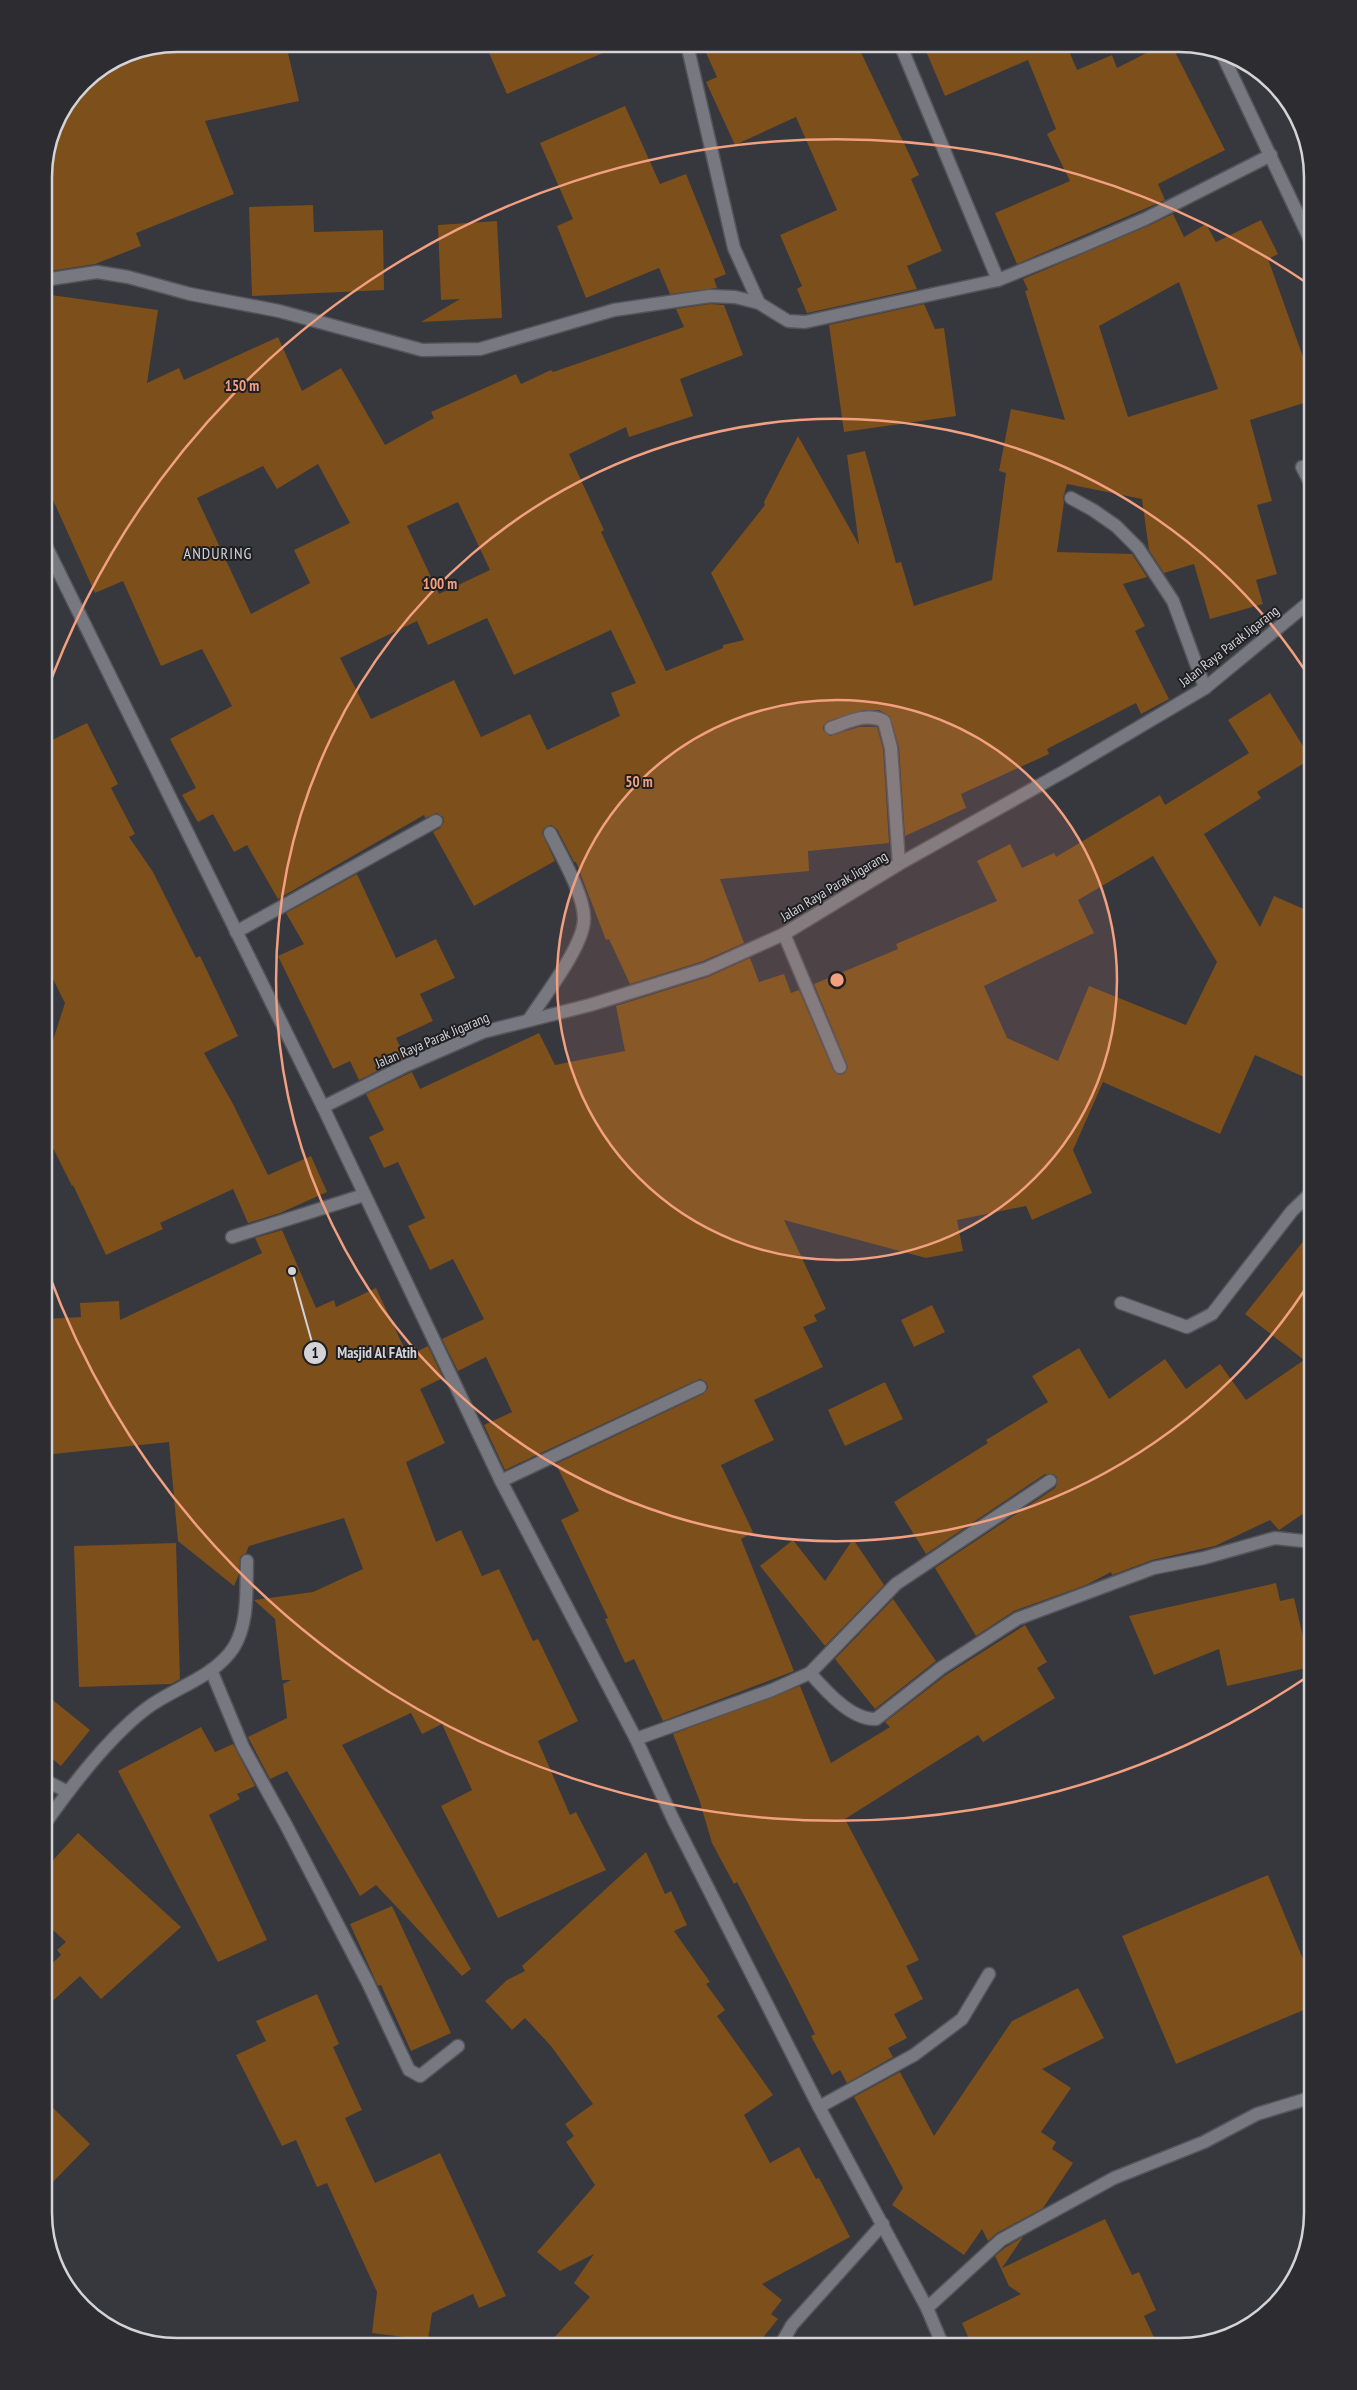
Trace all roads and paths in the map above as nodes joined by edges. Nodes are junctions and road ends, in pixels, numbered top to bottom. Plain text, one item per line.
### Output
1 (689, 53) edge
2 (904, 53) edge
3 (1226, 61) edge
4 (1271, 155) junction
5 (1304, 226) edge
6 (53, 279) edge
7 (998, 280) junction
8 (759, 304) junction
9 (1302, 467) dead end
10 (1304, 471) edge
11 (1071, 498) dead end
12 (53, 560) edge
13 (1304, 606) edge
14 (1205, 688) junction
15 (831, 728) dead end
16 (436, 820) dead end
17 (550, 833) dead end
18 (899, 864) junction
19 (236, 932) junction
20 (784, 934) junction
21 (530, 1018) junction
22 (840, 1067) dead end
23 (323, 1107) junction
24 (364, 1195) junction
25 (1304, 1200) edge
26 (232, 1238) dead end
27 (1121, 1303) dead end
28 (700, 1387) dead end
29 (501, 1481) junction
30 (1050, 1481) dead end
31 (1304, 1541) edge
32 (246, 1561) dead end
33 (211, 1670) junction
34 (810, 1673) junction
35 (636, 1739) junction
36 (53, 1784) edge
37 (68, 1792) junction
38 (53, 1813) edge
39 (989, 1974) dead end
40 (458, 2046) dead end
41 (1304, 2100) edge
42 (819, 2106) junction
43 (883, 2224) junction
44 (927, 2308) junction
45 (785, 2338) edge
46 (940, 2338) edge

1 - 8 street
2 - 7 street
3 - 4 street
4 - 5 street
4 - 7 street
6 - 8 street
7 - 8 street
9 - 10 street
11 - 14 street
12 - 19 street
13 - 14 street, Jalan Raya Parak Jigarang
14 - 18 street, Jalan Raya Parak Jigarang
15 - 18 street
16 - 19 street
17 - 21 street
18 - 20 street, Jalan Raya Parak Jigarang
19 - 23 street
20 - 21 street, Jalan Raya Parak Jigarang
20 - 22 street
21 - 23 street, Jalan Raya Parak Jigarang
23 - 24 street
24 - 26 street
24 - 29 street
25 - 27 street
28 - 29 street
29 - 35 street
30 - 34 street
31 - 34 street
32 - 33 street
33 - 37 street
33 - 40 street
34 - 35 street
35 - 42 street
36 - 37 street
37 - 38 street
39 - 42 street
41 - 44 street
42 - 43 street
43 - 44 street
43 - 45 street
44 - 46 street

